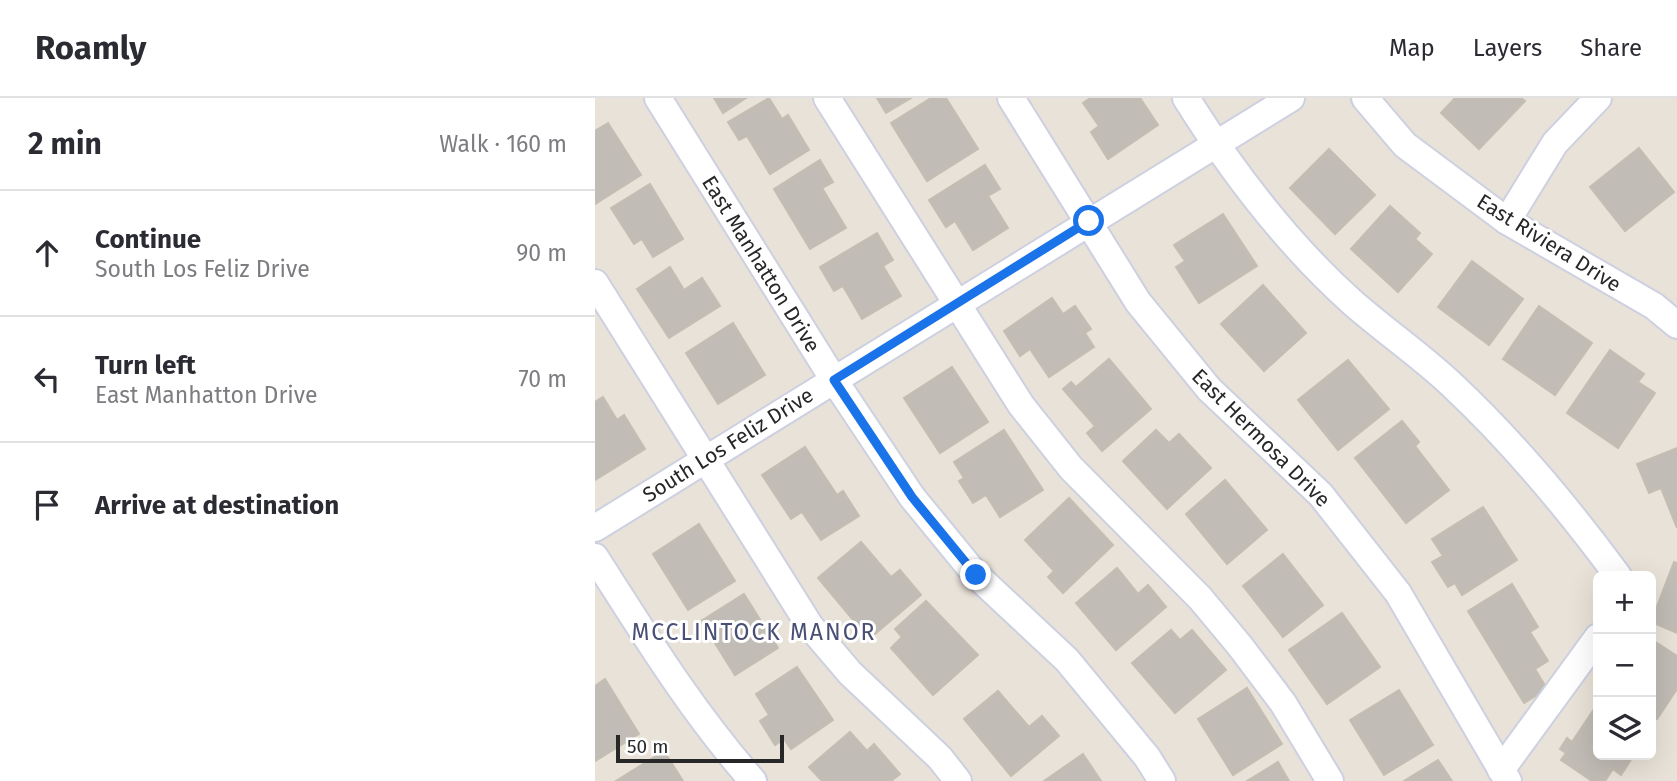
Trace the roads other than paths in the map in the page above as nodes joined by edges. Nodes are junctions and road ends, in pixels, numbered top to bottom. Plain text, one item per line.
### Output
1 (658, 98) edge
2 (827, 98) edge
3 (1011, 98) edge
4 (1186, 98) edge
5 (1290, 98) edge
6 (1365, 98) edge
7 (1598, 98) edge
8 (1215, 145) junction
9 (1089, 221) junction
10 (1507, 221) junction
11 (595, 283) edge
12 (956, 304) junction
13 (1677, 325) edge
14 (834, 380) junction
15 (706, 460) junction
16 (595, 527) edge
17 (595, 557) edge
18 (1614, 571) edge
19 (1593, 644) edge
20 (1505, 775) edge
21 (753, 781) edge
22 (958, 781) edge
23 (1162, 781) edge
24 (1330, 781) edge

1 - 14 street, East Manhatton Drive
2 - 12 street
3 - 9 street, East Hermosa Drive
4 - 8 street
5 - 8 street, South Los Feliz Drive
6 - 10 street, East Riviera Drive
7 - 10 street
8 - 9 street, South Los Feliz Drive
8 - 18 street
9 - 12 street, South Los Feliz Drive
9 - 20 street, East Hermosa Drive
10 - 13 street, East Riviera Drive
11 - 15 street
12 - 14 street, South Los Feliz Drive
12 - 24 street
14 - 15 street, South Los Feliz Drive
14 - 23 street, East Manhatton Drive
15 - 16 street, South Los Feliz Drive
15 - 22 street
17 - 21 street
19 - 20 street

